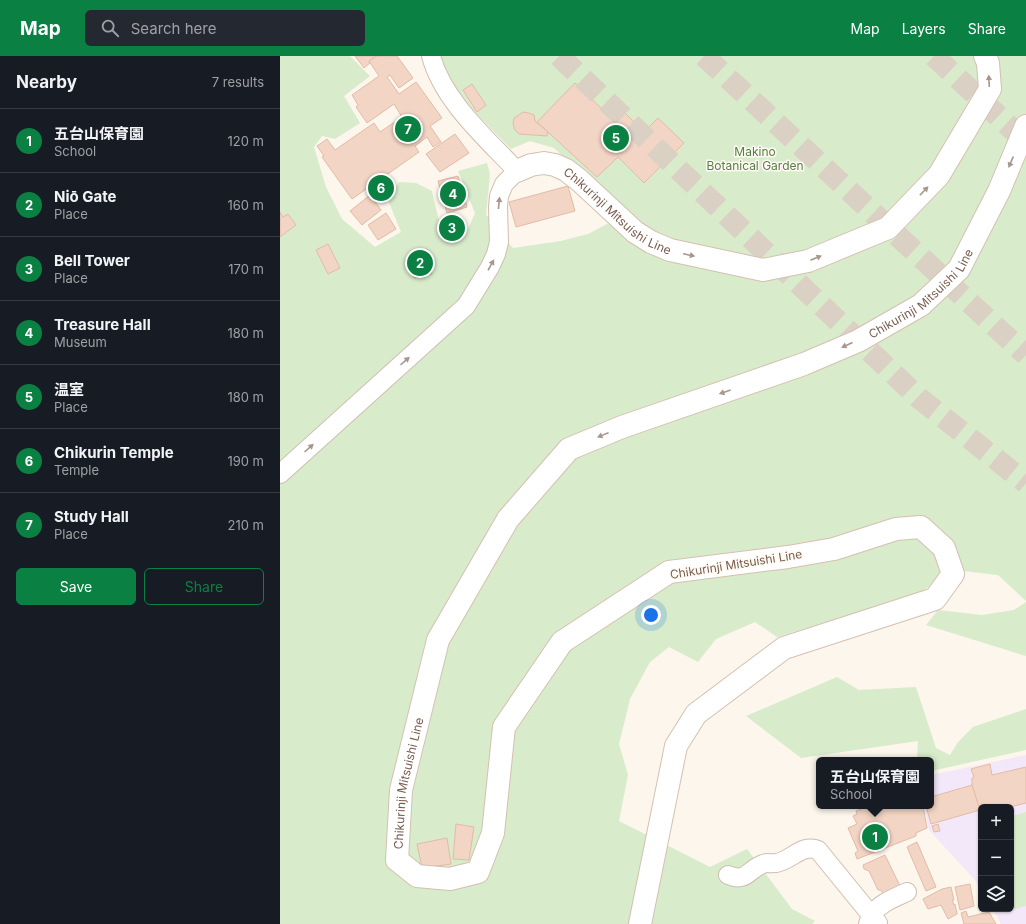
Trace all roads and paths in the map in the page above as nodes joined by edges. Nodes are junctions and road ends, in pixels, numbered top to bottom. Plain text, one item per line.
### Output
1 (431, 56) edge
2 (985, 56) edge
3 (1026, 126) edge
4 (518, 171) junction
5 (280, 474) edge
6 (728, 875) dead end
7 (907, 892) dead end
8 (873, 921) edge
9 (640, 924) edge

1 - 4 street
4 -> 2 main road, Chikurinji Mitsuishi Line
3 -> 9 main road, Chikurinji Mitsuishi Line
5 -> 4 street
6 - 8 street
7 - 8 street

